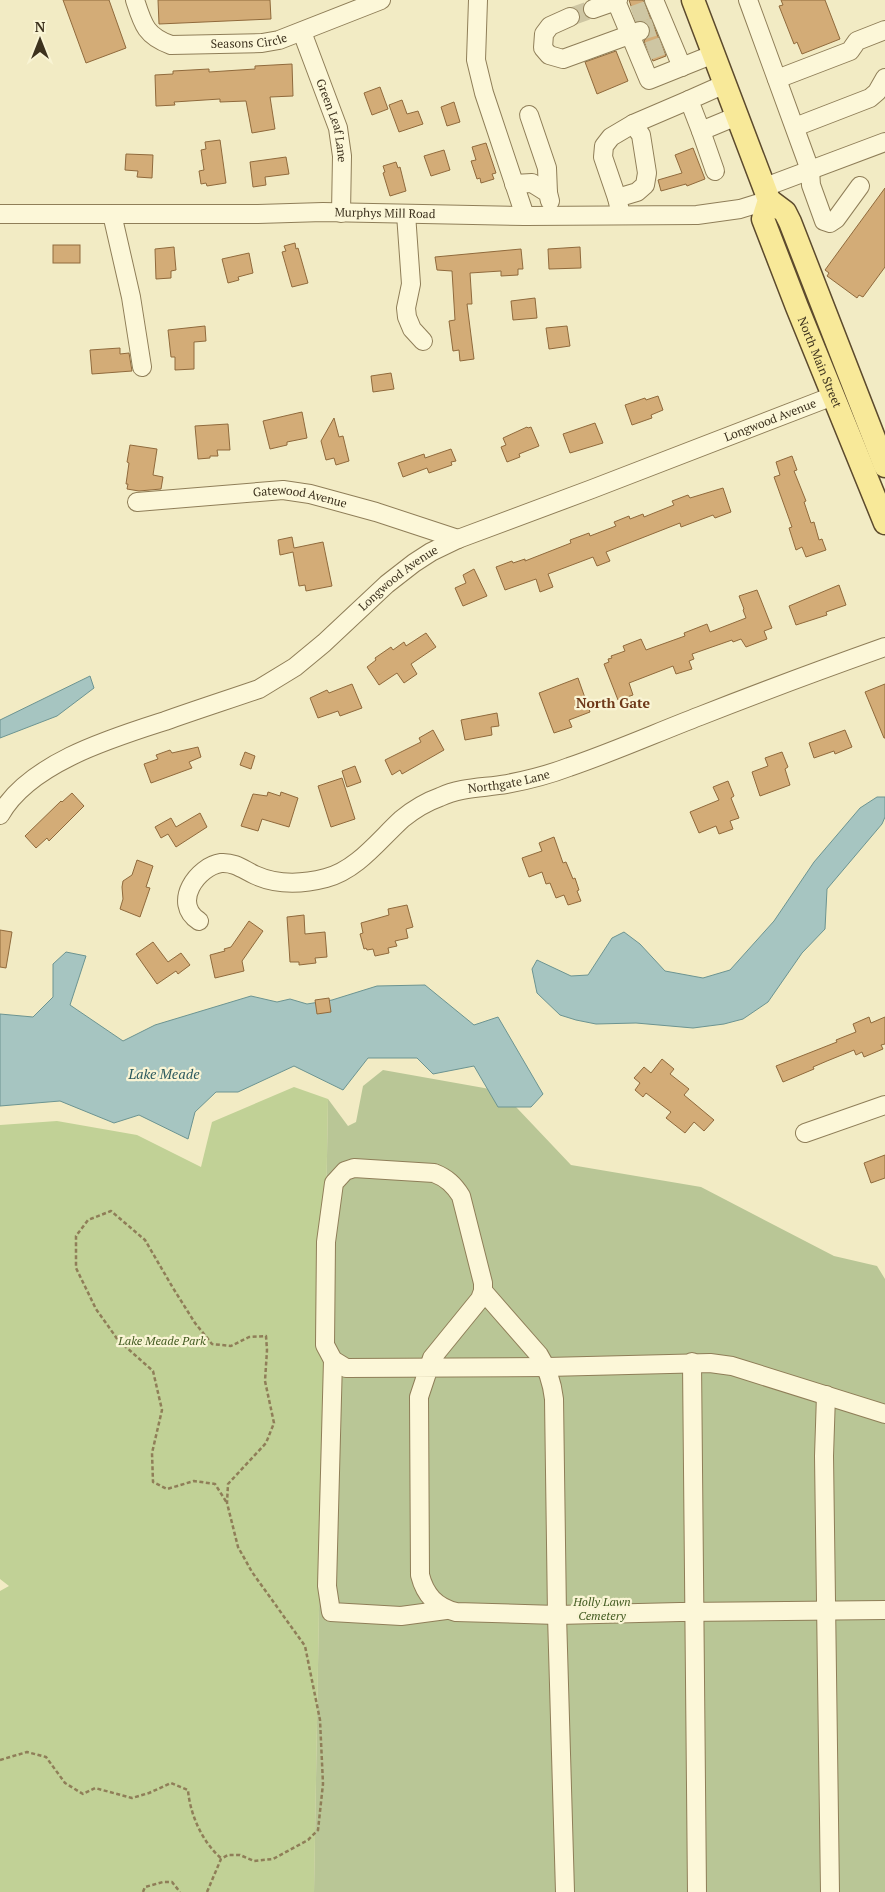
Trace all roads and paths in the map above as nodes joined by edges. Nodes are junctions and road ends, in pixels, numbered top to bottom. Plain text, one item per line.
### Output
1 (135, 0) edge
2 (381, 0) edge
3 (478, 0) edge
4 (617, 0) edge
5 (693, 0) edge
6 (748, 0) edge
7 (593, 9) tunnel mouth
8 (570, 17) tunnel mouth
9 (645, 19) edge
10 (885, 30) edge
11 (302, 32) junction
12 (655, 49) junction
13 (714, 54) junction
14 (682, 67) junction
15 (885, 78) edge
16 (777, 79) junction
17 (725, 84) junction
18 (689, 100) junction
19 (529, 114) dead end
20 (737, 116) junction
21 (633, 124) junction
22 (795, 127) junction
23 (701, 131) junction
24 (885, 142) edge
25 (810, 170) junction
26 (715, 171) dead end
27 (514, 184) junction
28 (860, 186) dead end
29 (548, 193) junction
30 (767, 194) junction
31 (618, 198) junction
32 (341, 213) junction
33 (0, 214) edge
34 (112, 214) junction
35 (406, 214) junction
36 (620, 215) junction
37 (525, 216) junction
38 (554, 216) junction
39 (423, 341) dead end
40 (142, 367) dead end
41 (833, 396) junction
42 (885, 466) edge
43 (137, 502) dead end
44 (885, 523) edge
45 (458, 539) junction
46 (885, 647) edge
47 (0, 815) edge
48 (199, 921) dead end
49 (885, 1105) edge
50 (805, 1133) dead end
51 (483, 1290) junction
52 (333, 1360) junction
53 (692, 1362) junction
54 (547, 1367) junction
55 (427, 1369) junction
56 (826, 1395) junction
57 (885, 1414) edge
58 (227, 1503) junction
59 (446, 1610) junction
60 (827, 1610) junction
61 (885, 1610) edge
62 (695, 1612) junction
63 (557, 1615) junction
64 (0, 1760) edge
65 (221, 1859) junction
66 (143, 1892) edge
67 (180, 1892) edge
68 (208, 1892) edge
69 (565, 1892) edge
70 (698, 1892) edge
71 (830, 1892) edge

1 - 11 street, Seasons Circle
2 - 11 street, Seasons Circle
3 - 27 street
4 - 7 street
4 - 9 street
5 - 13 main road, North Main Street
6 - 16 street
8 - 9 street
9 - 12 street
9 - 12 street
10 - 16 street
11 - 32 street, Green Leaf Lane
12 - 14 street
12 - 14 street
13 - 14 street
13 - 17 main road, North Main Street
15 - 22 street
16 - 22 street
17 - 18 street
17 - 20 main road, North Main Street
18 - 21 street
18 - 23 street
19 - 29 street
20 - 23 street
20 - 30 main road, North Main Street
21 - 31 street
21 - 31 street
22 - 25 street
23 - 26 street
24 - 25 street, Murphys Mill Road
25 - 28 street
25 - 30 street, Murphys Mill Road
27 - 29 street
27 - 37 street
29 - 38 street
30 - 36 street, Murphys Mill Road
30 - 41 main road, North Main Street
30 - 42 main road, North Main Street
31 - 36 street
32 - 34 street, Murphys Mill Road
32 - 35 street, Murphys Mill Road
33 - 34 street, Murphys Mill Road
34 - 40 street
35 - 37 street, Murphys Mill Road
35 - 39 street
36 - 38 street, Murphys Mill Road
37 - 38 street, Murphys Mill Road
41 - 44 main road, North Main Street
41 - 45 street, Longwood Avenue
43 - 45 street, Gatewood Avenue
45 - 47 street, Longwood Avenue
46 - 48 street, Northgate Lane
49 - 50 street
51 - 52 street
51 - 54 street
51 - 55 street
52 - 55 street
52 - 59 street
53 - 54 street
53 - 56 street
53 - 62 street
54 - 55 street
54 - 63 street
55 - 59 street
56 - 57 street
56 - 60 street
58 - 58 path
58 - 65 path
59 - 63 street
60 - 61 street
60 - 62 street
60 - 71 street
62 - 63 street
62 - 70 street
63 - 69 street
64 - 65 path
65 - 68 path
66 - 67 path

